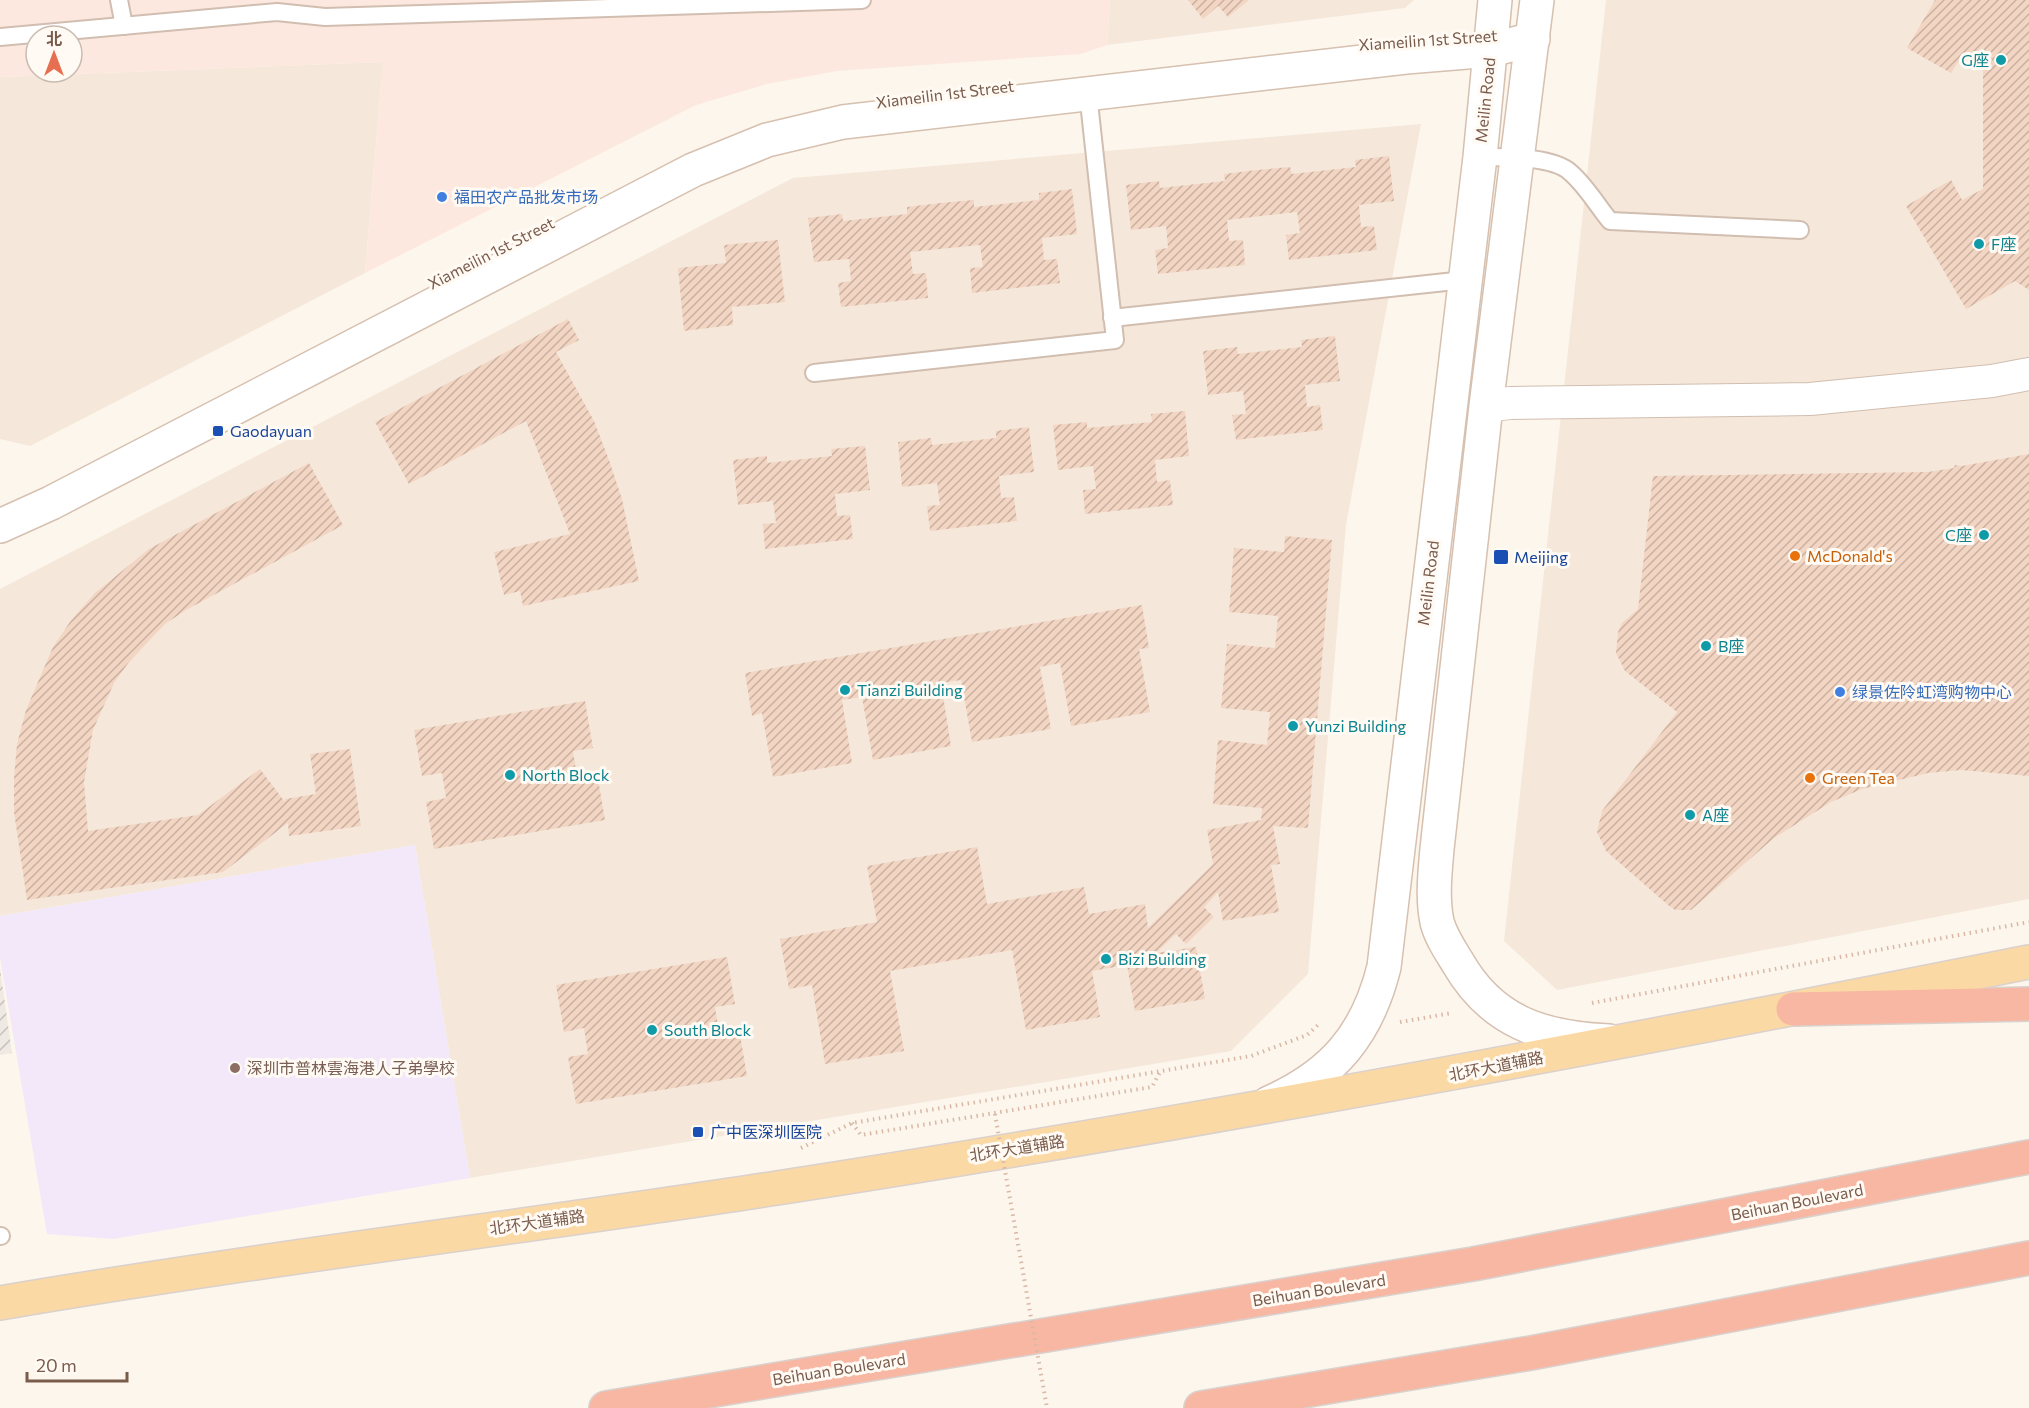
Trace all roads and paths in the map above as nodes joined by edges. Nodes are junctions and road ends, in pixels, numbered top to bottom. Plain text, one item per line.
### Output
1 (120, 0) edge
2 (862, 0) edge
3 (1495, 0) edge
4 (1537, 0) edge
5 (278, 6) edge
6 (124, 26) junction
7 (0, 37) edge
8 (1533, 39) junction
9 (1491, 42) junction
10 (1088, 93) junction
11 (1480, 157) junction
12 (1519, 158) junction
13 (1800, 230) dead end
14 (1464, 280) junction
15 (1112, 318) junction
16 (814, 373) dead end
17 (2029, 374) edge
18 (1486, 406) junction
19 (0, 502) edge
20 (0, 526) edge
21 (2029, 922) edge
22 (2029, 962) edge
23 (1591, 1003) dead end
24 (2029, 1004) edge
25 (1793, 1009) junction
26 (1461, 1011) dead end
27 (1323, 1021) dead end
28 (1399, 1022) dead end
29 (1625, 1042) junction
30 (1160, 1072) junction
31 (1257, 1109) junction
32 (995, 1114) junction
33 (852, 1123) junction
34 (790, 1149) dead end
35 (2029, 1157) edge
36 (2029, 1258) edge
37 (0, 1303) edge
38 (606, 1408) edge
39 (1047, 1408) edge
40 (1201, 1408) edge

1 - 6 lane
2 - 5 lane
3 - 9 street, Meilin Road
4 - 8 street
5 - 6 lane
6 - 7 lane
8 - 9 street, Xiameilin 1st Street
8 - 12 street
9 - 10 street, Xiameilin 1st Street
9 - 11 street, Meilin Road
9 - 19 street, Xiameilin 1st Street
10 - 15 lane
10 - 20 street, Xiameilin 1st Street
11 - 12 lane
11 - 14 street, Meilin Road
12 - 13 lane
12 - 18 street
14 - 15 lane
14 - 31 street, Meilin Road
15 - 16 lane
17 - 18 street
18 - 29 street
21 - 23 path
22 - 25 main road, 北环大道辅路
24 - 25 highway
25 - 29 main road, 北环大道辅路
26 - 28 path
27 - 30 path
29 - 31 main road, 北环大道辅路
30 - 32 path
30 - 33 path
31 - 37 main road, 北环大道辅路
32 - 33 path
32 - 39 path, bridge
33 - 34 path
35 - 38 highway, Beihuan Boulevard
36 - 40 highway

